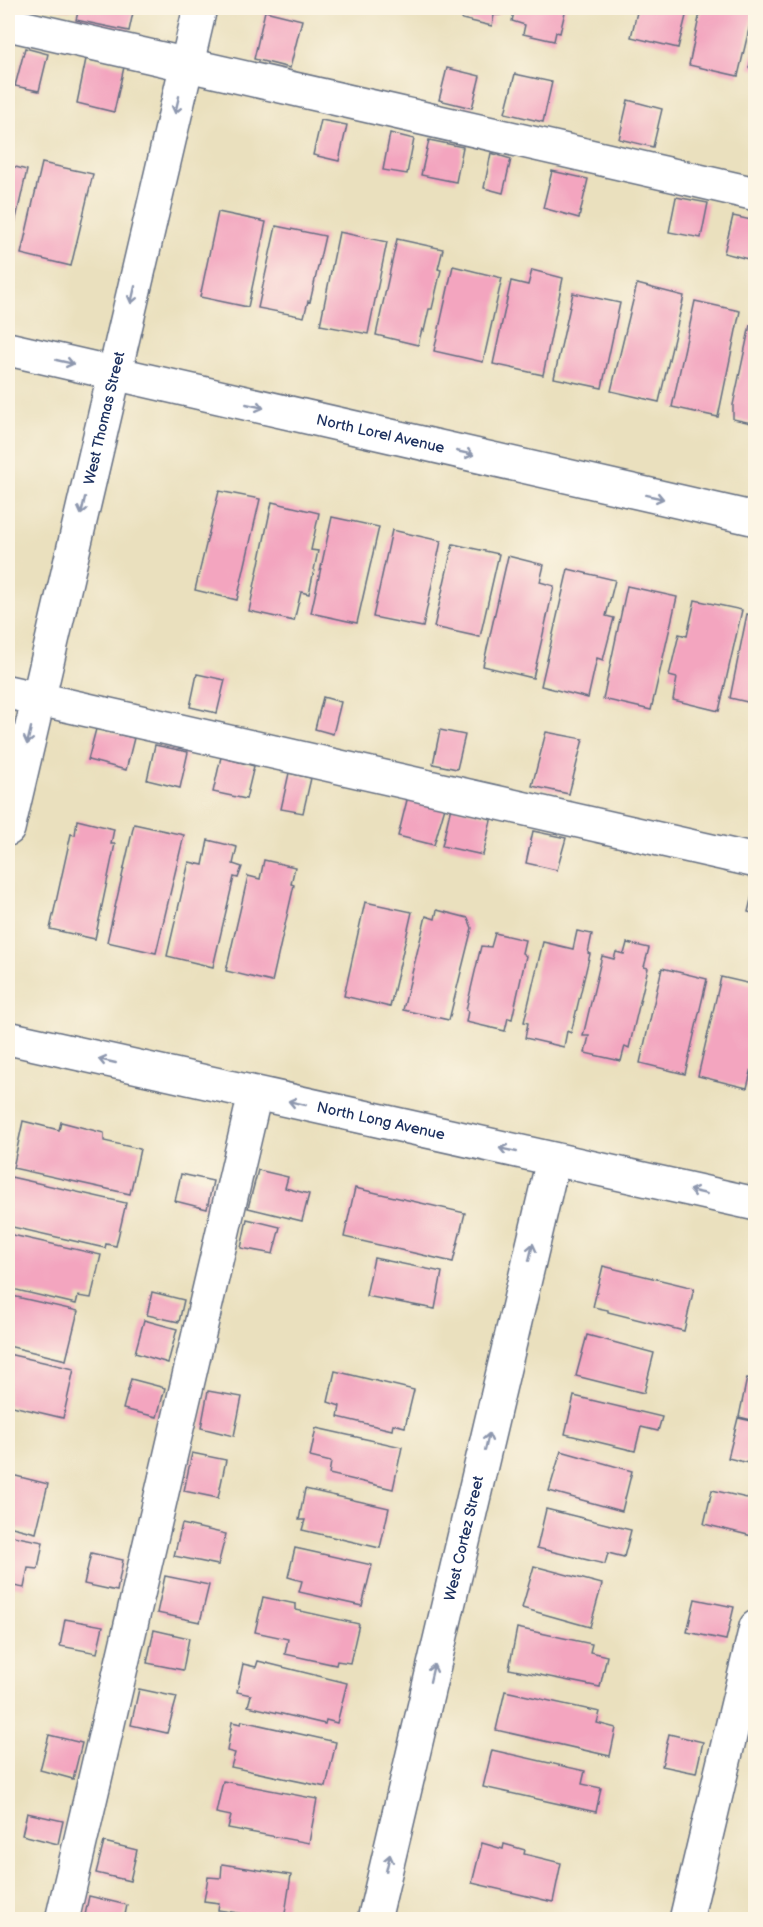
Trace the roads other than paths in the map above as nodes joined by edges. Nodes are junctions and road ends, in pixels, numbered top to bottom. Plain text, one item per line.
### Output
1 (200, 8) edge
2 (8, 24) edge
3 (186, 65) junction
4 (756, 194) edge
5 (8, 349) edge
6 (114, 374) junction
7 (756, 519) edge
8 (23, 695) edge
9 (8, 829) edge
10 (756, 861) edge
11 (8, 1038) edge
12 (255, 1094) junction
13 (553, 1160) junction
14 (756, 1204) edge
15 (756, 1627) edge
16 (62, 1920) edge
17 (374, 1920) edge
18 (686, 1920) edge

1 - 3 street, West Thomas Street
2 - 3 street
3 - 4 street
3 -> 6 street, West Thomas Street
5 -> 6 street, North Lorel Avenue
6 -> 7 street, North Lorel Avenue
6 -> 8 street, West Thomas Street
8 -> 9 street, West Thomas Street
8 - 10 street
12 -> 11 street, North Long Avenue
13 -> 12 street, North Long Avenue
12 - 16 street
14 -> 13 street, North Long Avenue
17 -> 13 street, West Cortez Street
15 - 18 street

